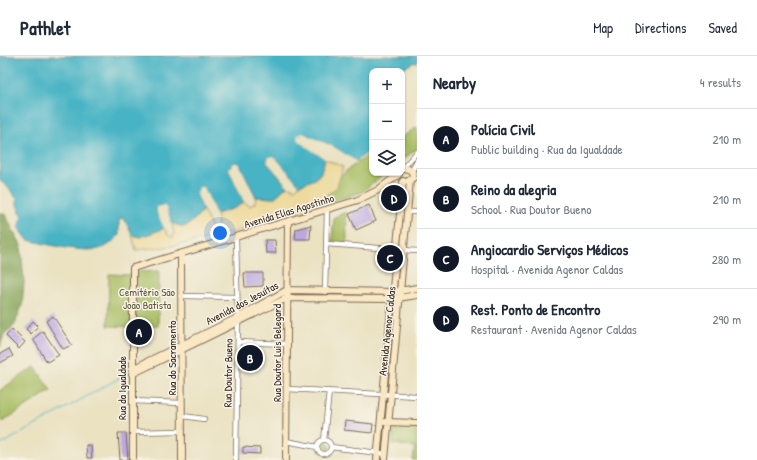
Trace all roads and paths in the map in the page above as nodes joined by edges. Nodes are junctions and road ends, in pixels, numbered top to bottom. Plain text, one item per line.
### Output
1 (417, 152) edge
2 (417, 160) edge
3 (405, 166) edge
4 (405, 169) edge
5 (395, 176) edge
6 (402, 176) edge
7 (413, 177) edge
8 (403, 181) junction
9 (327, 210) junction
10 (409, 212) junction
11 (417, 212) edge
12 (288, 222) junction
13 (236, 238) junction
14 (327, 244) junction
15 (397, 250) junction
16 (405, 250) junction
17 (417, 251) edge
18 (181, 255) junction
19 (132, 268) joint
20 (417, 288) edge
21 (287, 290) junction
22 (401, 290) junction
23 (325, 292) junction
24 (393, 292) junction
25 (417, 295) edge
26 (182, 296) junction
27 (237, 297) junction
28 (287, 298) junction
29 (401, 298) junction
30 (392, 299) junction
31 (238, 320) junction
32 (238, 342) junction
33 (287, 344) junction
34 (182, 348) junction
35 (388, 349) junction
36 (395, 351) junction
37 (132, 372) junction
38 (287, 389) junction
39 (328, 391) junction
40 (383, 393) junction
41 (391, 394) junction
42 (417, 396) edge
43 (132, 400) junction
44 (182, 402) junction
45 (183, 416) junction
46 (204, 419) dead end
47 (381, 421) junction
48 (389, 422) junction
49 (417, 423) edge
50 (182, 431) junction
51 (133, 432) junction
52 (324, 440) junction
53 (286, 441) junction
54 (317, 447) junction
55 (330, 447) junction
56 (378, 453) junction
57 (322, 454) junction
58 (386, 457) edge
59 (133, 460) edge
60 (182, 460) edge
61 (236, 460) edge
62 (286, 460) edge
63 (321, 460) edge
64 (378, 460) edge

1 - 3 street, Avenida Elias Agostinho
2 - 7 street
4 - 7 street
5 - 9 street, Avenida Elias Agostinho
6 - 8 street
7 - 8 street
7 - 10 street, Avenida Agenor Caldas
8 - 15 street, Avenida Agenor Caldas
9 - 12 street, Avenida Elias Agostinho
9 - 14 street
10 - 11 street
10 - 16 street, Avenida Agenor Caldas
12 - 13 street, Avenida Elias Agostinho
12 - 21 street, Rua Doutor Luis Belegard
13 - 18 street, Avenida Elias Agostinho
13 - 27 street, Rua Doutor Bueno
14 - 15 street
14 - 23 street
15 - 16 street
15 - 24 street, Avenida Agenor Caldas
16 - 17 street
16 - 22 street, Avenida Agenor Caldas
18 - 19 street, Avenida Elias Agostinho
18 - 26 street, Rua do Sacramento
19 - 37 street, Rua da Igualdade
20 - 22 street, Avenida dos Jesuítas
21 - 23 street, Avenida dos Jesuítas
21 - 28 street, Rua Doutor Luis Belegard
21 - 31 street, Avenida dos Jesuítas
22 - 24 street, Avenida dos Jesuítas
22 - 29 street, Avenida Agenor Caldas
23 - 24 street, Avenida dos Jesuítas
24 - 30 street, Avenida Agenor Caldas
25 - 29 street, Avenida dos Jesuítas
26 - 27 street
26 - 34 street, Rua do Sacramento
27 - 31 street, Rua Doutor Bueno
28 - 30 street, Avenida dos Jesuítas
28 - 31 street, Avenida dos Jesuítas
28 - 33 street, Rua Doutor Luis Belegard
29 - 30 street, Avenida dos Jesuítas
29 - 36 street, Avenida Agenor Caldas
30 - 35 street, Avenida Agenor Caldas
31 - 32 street, Rua Doutor Bueno
31 - 34 street, Avenida dos Jesuítas
32 - 33 street
32 - 61 street, Rua Doutor Bueno
33 - 38 street, Rua Doutor Luis Belegard
34 - 37 street, Avenida dos Jesuítas
34 - 44 street, Rua do Sacramento
35 - 36 street
35 - 40 street, Avenida Agenor Caldas
36 - 41 street, Avenida Agenor Caldas
37 - 43 street, Rua da Igualdade
38 - 39 street
38 - 53 street, Rua Doutor Luis Belegard
39 - 40 street
39 - 52 street
40 - 41 street
40 - 47 street, Avenida Agenor Caldas
41 - 42 street
41 - 48 street, Avenida Agenor Caldas
43 - 44 street
43 - 51 street, Rua da Igualdade
44 - 45 street, Rua do Sacramento
45 - 46 street
45 - 50 street, Rua do Sacramento
47 - 48 street
47 - 56 street, Avenida Agenor Caldas
48 - 49 street
48 - 58 street, Avenida Agenor Caldas
50 - 51 street
50 - 60 street, Rua do Sacramento
51 - 59 street, Rua da Igualdade
52 - 54 street
52 - 55 street
53 - 54 street
53 - 62 street, Rua Doutor Luis Belegard
54 - 57 street
55 - 56 street
55 - 57 street
56 - 58 street
56 - 64 street, Avenida Agenor Caldas
57 - 63 street

